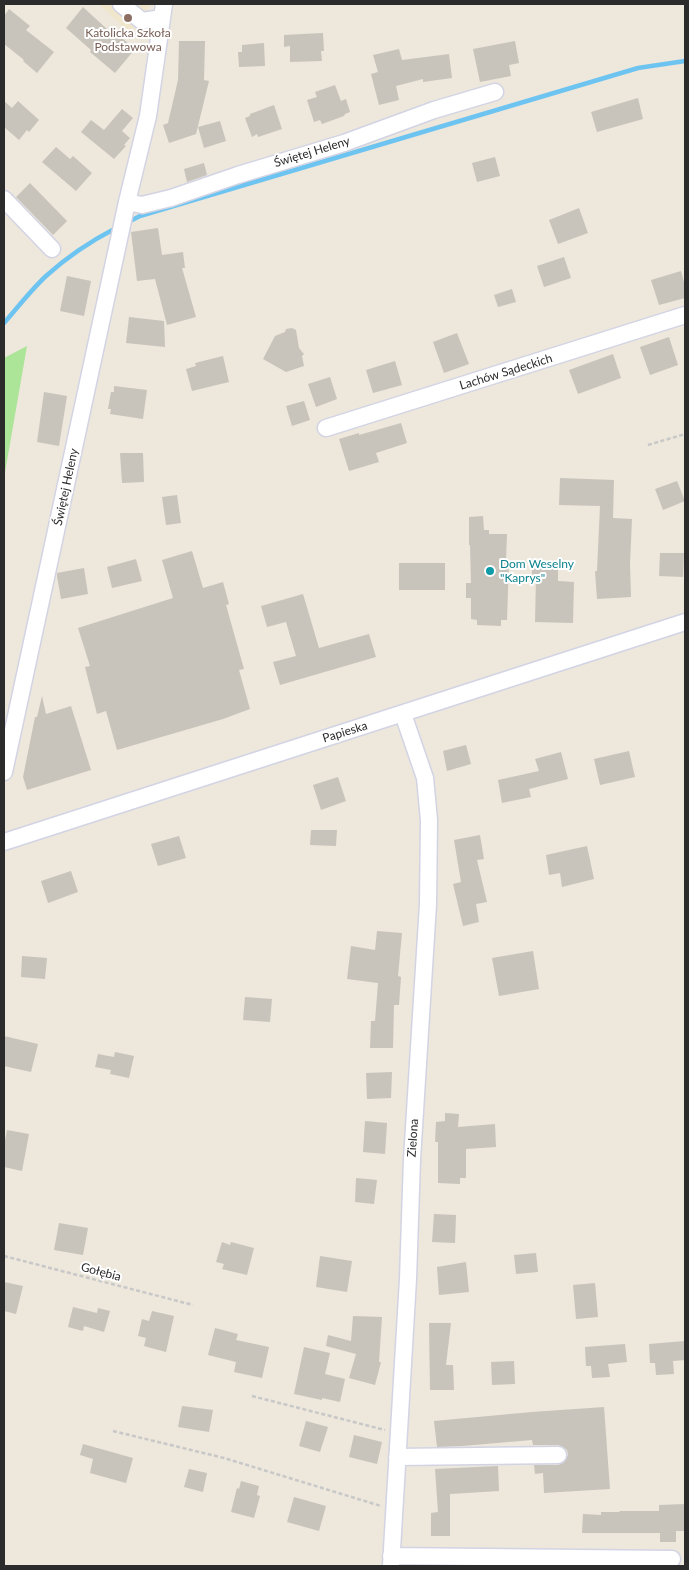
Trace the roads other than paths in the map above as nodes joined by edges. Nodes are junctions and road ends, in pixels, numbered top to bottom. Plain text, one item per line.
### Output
1 (121, 4) edge
2 (163, 11) edge
3 (495, 92) dead end
4 (4, 200) edge
5 (126, 206) junction
6 (52, 249) dead end
7 (685, 315) edge
8 (326, 428) dead end
9 (685, 622) edge
10 (403, 714) junction
11 (4, 772) edge
12 (4, 842) edge
13 (558, 1455) dead end
14 (397, 1457) junction
15 (672, 1559) dead end
16 (391, 1561) edge

1 - 2 street
2 - 5 street, Świętej Heleny
3 - 5 street, Świętej Heleny
4 - 6 street
5 - 11 street, Świętej Heleny
7 - 8 street, Lachów Sądeckich
9 - 10 street, Papieska
10 - 12 street, Papieska
10 - 14 street, Zielona
13 - 14 street
14 - 16 street, Zielona
15 - 16 street

